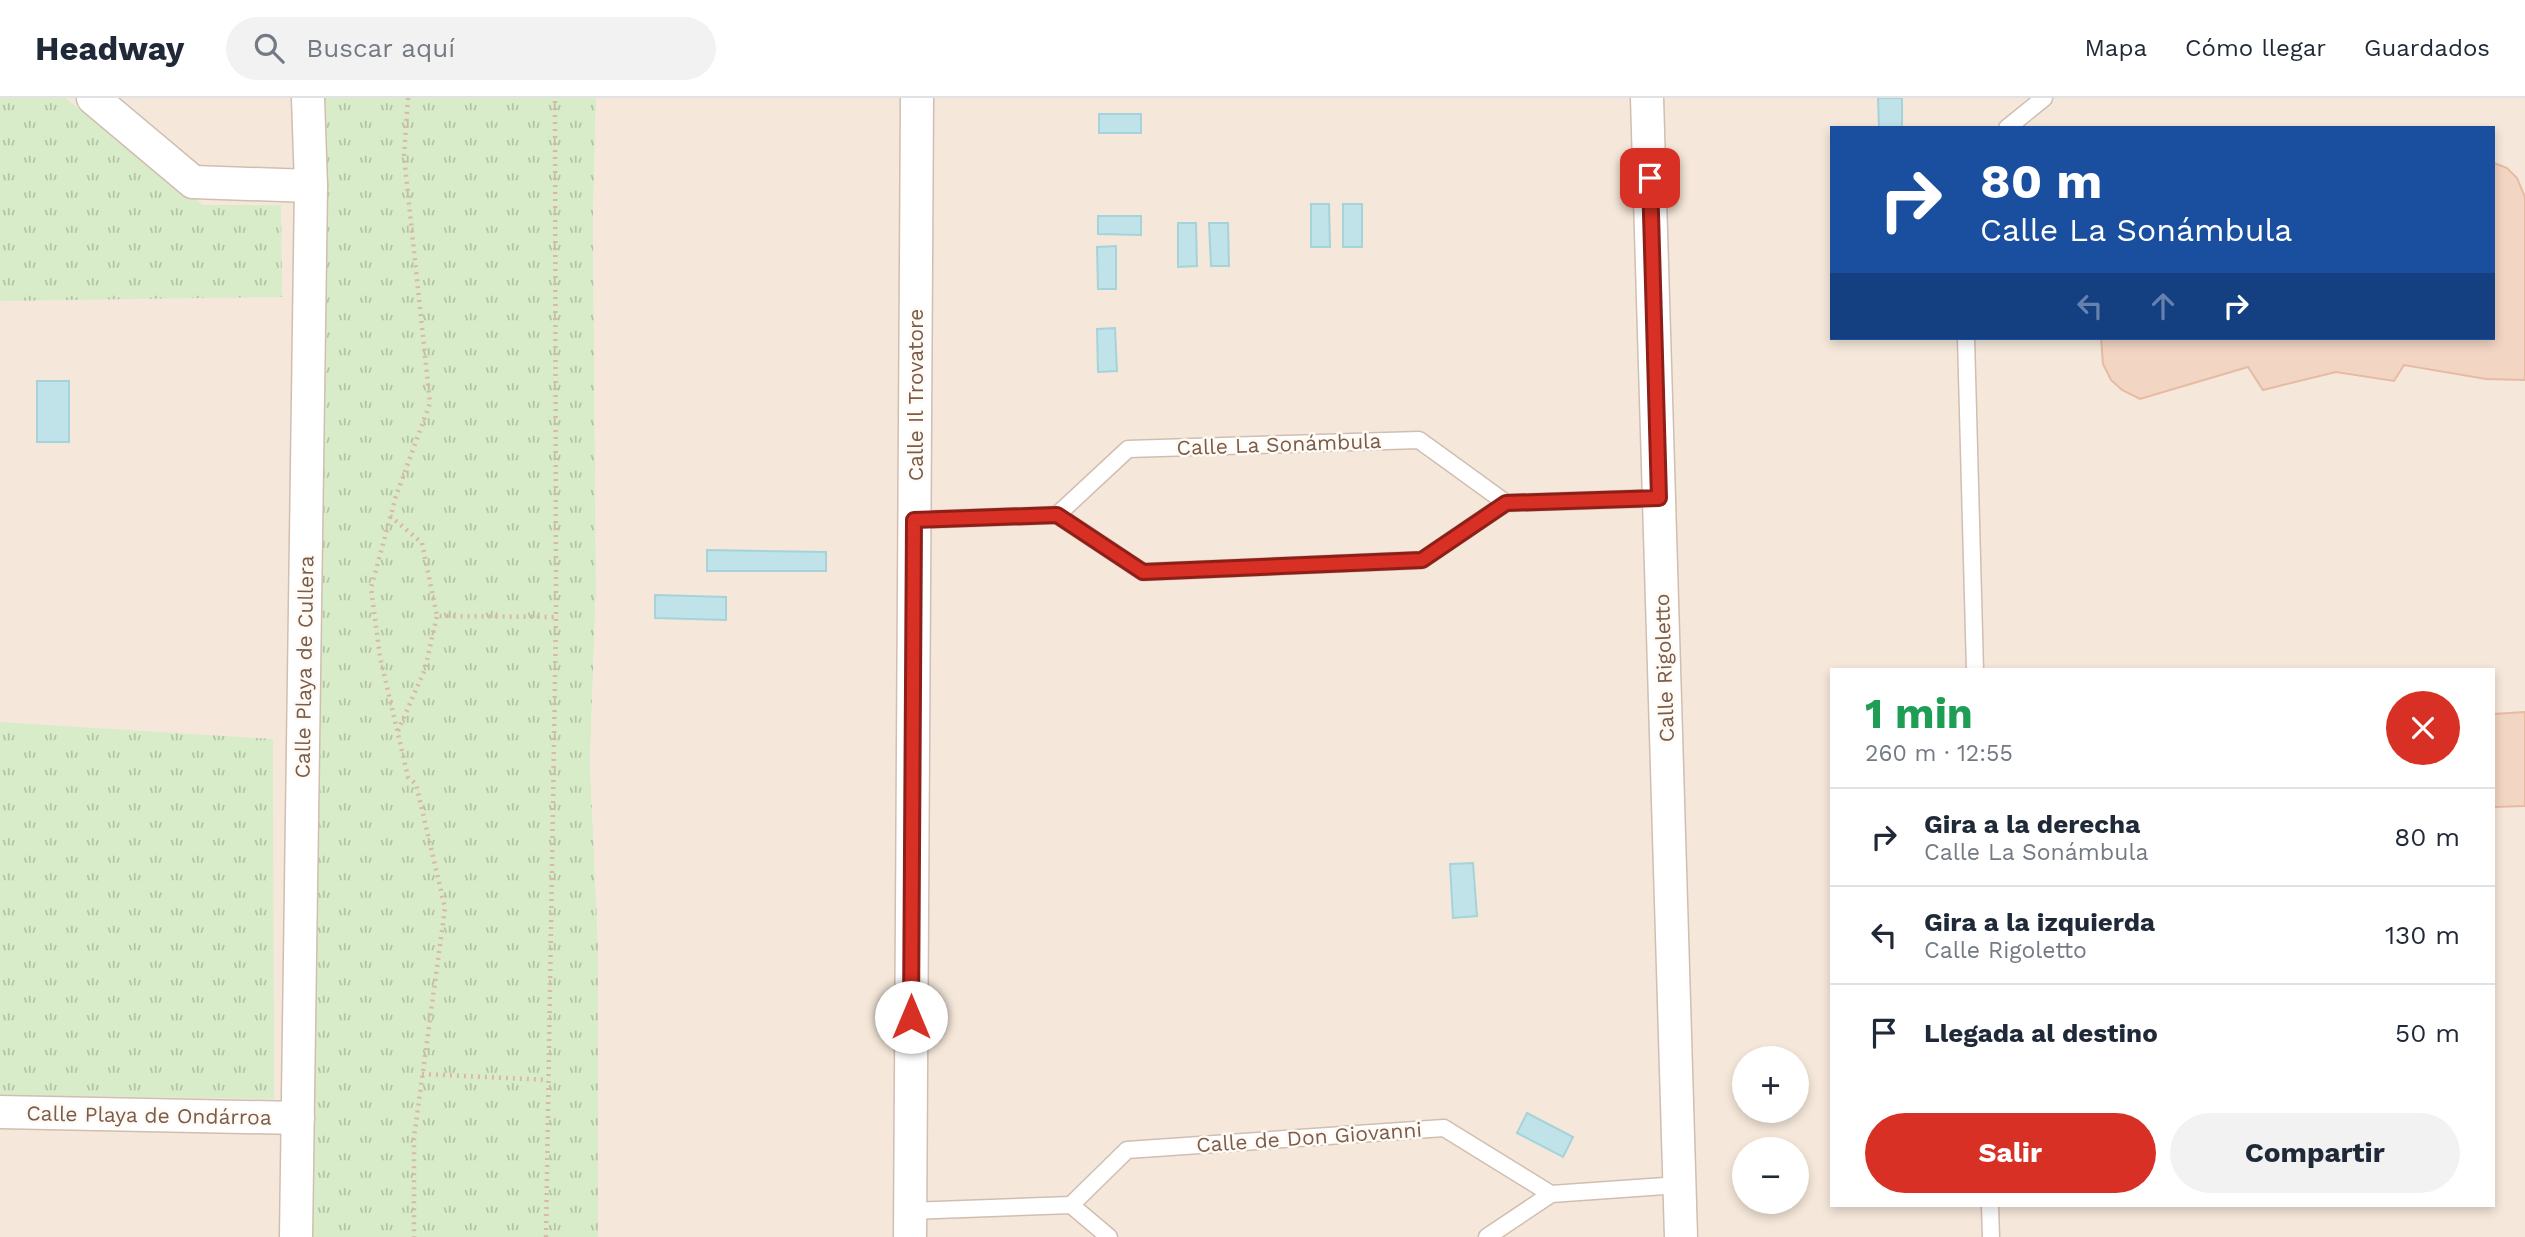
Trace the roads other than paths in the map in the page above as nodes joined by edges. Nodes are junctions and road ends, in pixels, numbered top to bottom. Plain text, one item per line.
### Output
1 (93, 98) edge
2 (308, 98) edge
3 (917, 98) edge
4 (1647, 98) edge
5 (2044, 98) edge
6 (2009, 126) edge
7 (311, 186) junction
8 (1966, 340) edge
9 (1659, 498) junction
10 (1506, 503) junction
11 (1057, 515) junction
12 (914, 520) junction
13 (1975, 668) edge
14 (0, 1112) edge
15 (298, 1118) junction
16 (1679, 1185) junction
17 (1551, 1194) junction
18 (1071, 1205) junction
19 (1990, 1207) edge
20 (909, 1224) edge
21 (296, 1237) edge
22 (1109, 1237) edge
23 (1487, 1237) edge
24 (1681, 1237) edge
25 (1991, 1237) edge

1 - 7 street
2 - 7 street, Calle Playa de Cullera
3 - 12 street, Calle Il Trovatore
4 - 9 street, Calle Rigoletto
5 - 6 lane
7 - 15 street, Calle Playa de Cullera
8 - 13 lane
9 - 10 lane
9 - 16 street, Calle Rigoletto
10 - 11 lane
10 - 11 lane, Calle La Sonámbula
11 - 12 lane
12 - 20 street, Calle Il Trovatore
14 - 15 street, Calle Playa de Ondárroa
15 - 21 street, Calle Playa de Cullera
16 - 17 lane
16 - 24 street, Calle Rigoletto
17 - 18 lane, Calle de Don Giovanni
17 - 23 lane
18 - 20 lane
18 - 22 lane
19 - 25 lane

